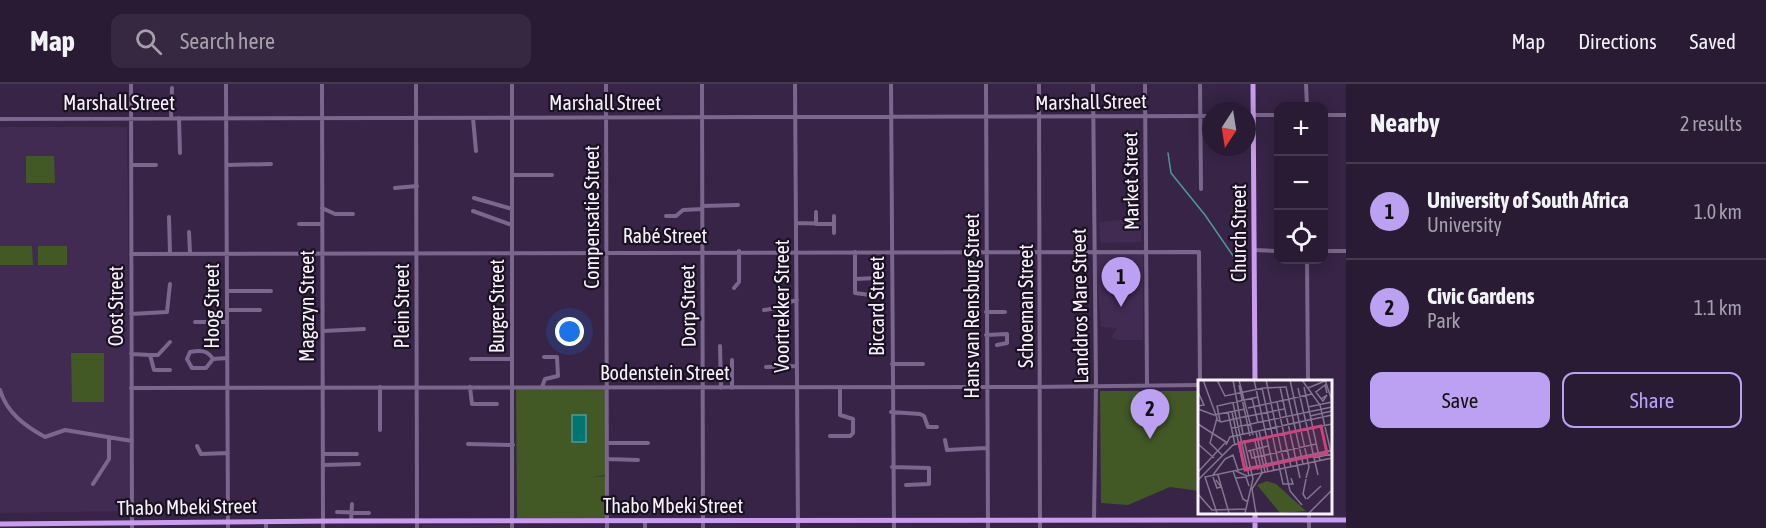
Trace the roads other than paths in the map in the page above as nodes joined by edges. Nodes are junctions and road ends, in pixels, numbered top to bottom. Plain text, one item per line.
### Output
1 (131, 84) edge
2 (226, 84) edge
3 (322, 84) edge
4 (417, 84) edge
5 (512, 84) edge
6 (702, 84) edge
7 (795, 84) edge
8 (891, 84) edge
9 (987, 84) edge
10 (1040, 84) edge
11 (1093, 84) edge
12 (1145, 84) edge
13 (1200, 84) edge
14 (1253, 84) edge
15 (1306, 84) edge
16 (606, 85) edge
17 (172, 88) dead end
18 (1251, 102) edge
19 (1307, 102) edge
20 (1256, 115) edge
21 (1274, 115) edge
22 (1346, 115) edge
23 (1145, 116) junction
24 (1201, 116) junction
25 (1328, 116) edge
26 (607, 117) junction
27 (702, 117) junction
28 (891, 117) junction
29 (1040, 117) junction
30 (1094, 117) junction
31 (131, 118) junction
32 (171, 118) junction
33 (179, 118) junction
34 (227, 118) junction
35 (321, 118) junction
36 (473, 118) junction
37 (512, 118) junction
38 (795, 118) junction
39 (987, 118) junction
40 (0, 119) edge
41 (417, 119) junction
42 (476, 151) dead end
43 (180, 153) dead end
44 (1251, 156) edge
45 (271, 164) dead end
46 (131, 165) junction
47 (156, 165) dead end
48 (227, 165) junction
49 (512, 175) junction
50 (552, 175) dead end
51 (417, 186) junction
52 (395, 188) dead end
53 (1201, 189) dead end
54 (474, 198) dead end
55 (738, 206) dead end
56 (702, 207) junction
57 (322, 208) junction
58 (512, 209) junction
59 (473, 211) dead end
60 (816, 212) dead end
61 (353, 214) dead end
62 (666, 216) dead end
63 (834, 216) dead end
64 (169, 218) dead end
65 (797, 223) junction
66 (299, 224) dead end
67 (322, 224) junction
68 (816, 224) junction
69 (834, 224) junction
70 (512, 225) junction
71 (189, 232) dead end
72 (834, 233) dead end
73 (987, 250) junction
74 (1254, 250) junction
75 (702, 251) junction
76 (739, 251) junction
77 (797, 251) junction
78 (892, 251) junction
79 (1041, 251) junction
80 (1093, 251) junction
81 (1274, 251) edge
82 (1328, 251) edge
83 (1346, 251) edge
84 (417, 252) junction
85 (512, 252) junction
86 (606, 252) junction
87 (855, 252) junction
88 (1147, 252) junction
89 (190, 253) junction
90 (227, 253) junction
91 (322, 253) junction
92 (131, 254) junction
93 (170, 254) junction
94 (1307, 264) edge
95 (876, 278) dead end
96 (855, 279) junction
97 (170, 284) dead end
98 (734, 288) dead end
99 (227, 291) junction
100 (271, 291) dead end
101 (870, 296) dead end
102 (797, 300) junction
103 (227, 310) junction
104 (260, 310) dead end
105 (764, 310) dead end
106 (986, 312) junction
107 (1005, 312) dead end
108 (131, 314) junction
109 (195, 322) dead end
110 (227, 322) junction
111 (364, 329) dead end
112 (323, 331) junction
113 (986, 334) junction
114 (170, 342) dead end
115 (998, 345) dead end
116 (720, 346) dead end
117 (131, 354) junction
118 (150, 355) junction
119 (544, 357) dead end
120 (227, 358) junction
121 (213, 359) junction
122 (471, 359) dead end
123 (512, 359) junction
124 (732, 360) dead end
125 (892, 364) junction
126 (923, 364) dead end
127 (797, 366) junction
128 (766, 367) dead end
129 (170, 370) dead end
130 (1200, 380) edge
131 (1255, 380) edge
132 (1308, 380) edge
133 (1198, 383) edge
134 (1096, 385) junction
135 (1148, 385) junction
136 (380, 387) junction
137 (417, 387) junction
138 (470, 387) junction
139 (513, 387) junction
140 (542, 387) junction
141 (704, 387) junction
142 (797, 387) junction
143 (840, 387) junction
144 (986, 387) junction
145 (1040, 387) junction
146 (132, 388) junction
147 (227, 388) junction
148 (607, 388) junction
149 (721, 388) junction
150 (732, 388) junction
151 (891, 388) junction
152 (323, 389) junction
153 (0, 390) edge
154 (497, 404) dead end
155 (891, 412) junction
156 (937, 427) dead end
157 (380, 430) dead end
158 (830, 436) dead end
159 (109, 437) junction
160 (945, 440) dead end
161 (132, 441) junction
162 (607, 443) junction
163 (648, 443) dead end
164 (468, 444) dead end
165 (513, 445) junction
166 (197, 446) dead end
167 (986, 448) junction
168 (228, 453) junction
169 (323, 454) junction
170 (357, 454) dead end
171 (607, 459) junction
172 (638, 460) dead end
173 (359, 464) dead end
174 (323, 465) junction
175 (892, 467) junction
176 (93, 484) dead end
177 (906, 485) dead end
178 (352, 504) dead end
179 (337, 512) dead end
180 (352, 512) junction
181 (369, 513) dead end
182 (1255, 513) edge
183 (1309, 513) edge
184 (1147, 520) junction
185 (1309, 520) junction
186 (1346, 520) edge
187 (323, 521) junction
188 (351, 521) junction
189 (512, 521) junction
190 (607, 521) junction
191 (645, 521) junction
192 (703, 521) junction
193 (987, 521) junction
194 (1040, 521) junction
195 (1094, 521) junction
196 (1255, 521) junction
197 (0, 524) edge
198 (183, 525) edge
199 (228, 525) edge
200 (266, 525) edge
201 (417, 525) edge
202 (798, 525) edge
203 (894, 525) edge
204 (49, 526) edge
205 (132, 526) edge
206 (323, 528) edge
207 (512, 528) edge
208 (607, 528) edge
209 (645, 528) edge
210 (703, 528) edge
211 (987, 528) edge
212 (1040, 528) edge
213 (1094, 528) edge
214 (1147, 528) edge
215 (1255, 528) edge
216 (1309, 528) edge

1 - 31 street, Oost Street
2 - 34 street, Hoog Street
3 - 35 street, Magazyn Street
4 - 41 street, Plein Street
5 - 37 street, Burger Street
6 - 27 street, Dorp Street
7 - 38 street, Voortrekker Street
8 - 28 street, Biccard Street
9 - 39 street, Hans van Rensburg Street
10 - 29 street, Schoeman Street
11 - 30 street, Landdros Mare Street
12 - 23 street, Market Street
13 - 24 street
14 - 18 main road, Church Street
15 - 19 street
16 - 26 street, Compensatie Street
17 - 32 street
20 - 21 street
22 - 25 street
23 - 24 street, Marshall Street
23 - 30 street, Marshall Street
23 - 88 street, Market Street
24 - 53 street
26 - 27 street, Marshall Street
26 - 37 street, Marshall Street
26 - 86 street, Compensatie Street
27 - 38 street, Marshall Street
27 - 56 street, Dorp Street
28 - 38 street, Marshall Street
28 - 39 street, Marshall Street
28 - 78 street, Biccard Street
29 - 30 street, Marshall Street
29 - 39 street, Marshall Street
29 - 79 street, Schoeman Street
30 - 80 street, Landdros Mare Street
31 - 32 street, Marshall Street
31 - 40 street, Marshall Street
31 - 46 street, Oost Street
32 - 33 street, Marshall Street
33 - 34 street, Marshall Street
33 - 43 street
34 - 35 street, Marshall Street
34 - 48 street, Hoog Street
35 - 41 street, Marshall Street
35 - 57 street, Magazyn Street
36 - 37 street, Marshall Street
36 - 41 street, Marshall Street
36 - 42 street
37 - 49 street, Burger Street
38 - 65 street, Voortrekker Street
39 - 73 street, Hans van Rensburg Street
41 - 51 street, Plein Street
44 - 74 main road, Church Street
45 - 48 street
46 - 47 street
46 - 92 street, Oost Street
48 - 90 street, Hoog Street
49 - 50 street
49 - 58 street, Burger Street
51 - 52 street
51 - 84 street, Plein Street
54 - 58 street
55 - 56 street
56 - 62 street
56 - 75 street, Dorp Street
57 - 61 street
57 - 67 street, Magazyn Street
58 - 70 street, Burger Street
59 - 70 street
60 - 68 street
63 - 69 street
64 - 93 street
65 - 68 street
65 - 77 street, Voortrekker Street
66 - 67 street
67 - 91 street, Magazyn Street
68 - 69 street
69 - 72 street
70 - 85 street, Burger Street
71 - 89 street
73 - 78 street, Rabé Street
73 - 79 street, Rabé Street
73 - 106 street, Hans van Rensburg Street
74 - 81 street
74 - 131 main road, Church Street
75 - 76 street, Rabé Street
75 - 86 street, Rabé Street
75 - 141 street, Dorp Street
76 - 77 street, Rabé Street
76 - 98 street
77 - 87 street, Rabé Street
77 - 102 street, Voortrekker Street
78 - 87 street, Rabé Street
78 - 125 street, Biccard Street
79 - 80 street, Rabé Street
79 - 145 street, Schoeman Street
80 - 88 street, Rabé Street
80 - 134 street, Landdros Mare Street
82 - 83 street
84 - 85 street, Rabé Street
84 - 91 street, Rabé Street
84 - 137 street, Plein Street
85 - 86 street, Rabé Street
85 - 123 street, Burger Street
86 - 148 street, Compensatie Street
87 - 96 street
88 - 130 street, Rabé Street
88 - 135 street, Market Street
89 - 90 street, Rabé Street
89 - 93 street, Rabé Street
90 - 91 street, Rabé Street
90 - 99 street, Hoog Street
91 - 112 street, Magazyn Street
92 - 93 street, Rabé Street
92 - 108 street, Oost Street
94 - 132 street
95 - 96 street
96 - 101 street
97 - 108 street
99 - 100 street
99 - 103 street, Hoog Street
102 - 105 street
102 - 127 street, Voortrekker Street
103 - 104 street
103 - 110 street, Hoog Street
106 - 107 street
106 - 113 street, Hans van Rensburg Street
108 - 117 street, Oost Street
109 - 110 street
110 - 120 street, Hoog Street
111 - 112 street
112 - 152 street, Magazyn Street
113 - 115 street
113 - 144 street, Hans van Rensburg Street
114 - 118 street
116 - 149 street
117 - 118 street
117 - 146 street, Oost Street
118 - 129 street
119 - 140 street
120 - 121 street
120 - 147 street, Hoog Street
121 - 121 street
122 - 123 street
123 - 139 street, Burger Street
124 - 150 street
125 - 126 street
125 - 151 street, Biccard Street
127 - 128 street
127 - 142 street, Voortrekker Street
133 - 135 street, Bodenstein Street
134 - 135 street, Bodenstein Street
134 - 145 street, Bodenstein Street
134 - 195 street, Landdros Mare Street
136 - 137 street, Bodenstein Street
136 - 152 street, Bodenstein Street
136 - 157 street
137 - 138 street, Bodenstein Street
137 - 201 street, Plein Street
138 - 139 street, Bodenstein Street
138 - 154 street
139 - 140 street, Bodenstein Street
139 - 165 street, Burger Street
140 - 148 street, Bodenstein Street
141 - 148 street, Bodenstein Street
141 - 149 street, Bodenstein Street
141 - 192 street, Dorp Street
142 - 143 street, Bodenstein Street
142 - 150 street, Bodenstein Street
142 - 202 street, Voortrekker Street
143 - 151 street, Bodenstein Street
143 - 158 street
144 - 145 street, Bodenstein Street
144 - 151 street, Bodenstein Street
144 - 167 street, Hans van Rensburg Street
145 - 194 street, Schoeman Street
146 - 147 street, Bodenstein Street
146 - 161 street, Oost Street
147 - 152 street, Bodenstein Street
147 - 168 street, Hoog Street
148 - 162 street, Compensatie Street
149 - 150 street, Bodenstein Street
151 - 155 street, Biccard Street
152 - 169 street, Magazyn Street
153 - 159 street
155 - 156 street
155 - 175 street, Biccard Street
159 - 161 street
159 - 176 street
160 - 167 street
161 - 205 street, Oost Street
162 - 163 street
162 - 171 street, Compensatie Street
164 - 165 street
165 - 189 street, Burger Street
166 - 168 street
167 - 193 street, Hans van Rensburg Street
168 - 199 street, Hoog Street
169 - 170 street
169 - 174 street, Magazyn Street
171 - 172 street
171 - 190 street, Compensatie Street
173 - 174 street
174 - 187 street, Magazyn Street
175 - 177 street
175 - 203 street, Biccard Street
178 - 180 street
179 - 180 street
180 - 181 street
180 - 188 street
182 - 196 main road
183 - 185 street
184 - 195 main road, Thabo Mbeki Street
184 - 196 main road, Thabo Mbeki Street
184 - 214 main road
185 - 186 main road, Thabo Mbeki Street
185 - 196 main road, Thabo Mbeki Street
185 - 216 street
187 - 188 main road, Thabo Mbeki Street
187 - 200 main road, Thabo Mbeki Street
187 - 206 street, Magazyn Street
188 - 201 main road, Thabo Mbeki Street
189 - 190 main road, Thabo Mbeki Street
189 - 201 main road, Thabo Mbeki Street
189 - 207 street, Burger Street
190 - 191 main road, Thabo Mbeki Street
190 - 208 street, Compensatie Street
191 - 192 main road, Thabo Mbeki Street
191 - 209 street
192 - 202 main road, Thabo Mbeki Street
192 - 210 street, Dorp Street
193 - 194 main road, Thabo Mbeki Street
193 - 203 main road, Thabo Mbeki Street
193 - 211 street, Hans van Rensburg Street
194 - 195 main road, Thabo Mbeki Street
194 - 212 street, Schoeman Street
195 - 213 main road, Landdros Mare Street
196 - 215 main road
197 - 204 main road, Thabo Mbeki Street
198 - 199 main road, Thabo Mbeki Street
198 - 205 main road, Thabo Mbeki Street
199 - 200 main road, Thabo Mbeki Street
202 - 203 main road, Thabo Mbeki Street
204 - 205 main road, Thabo Mbeki Street

